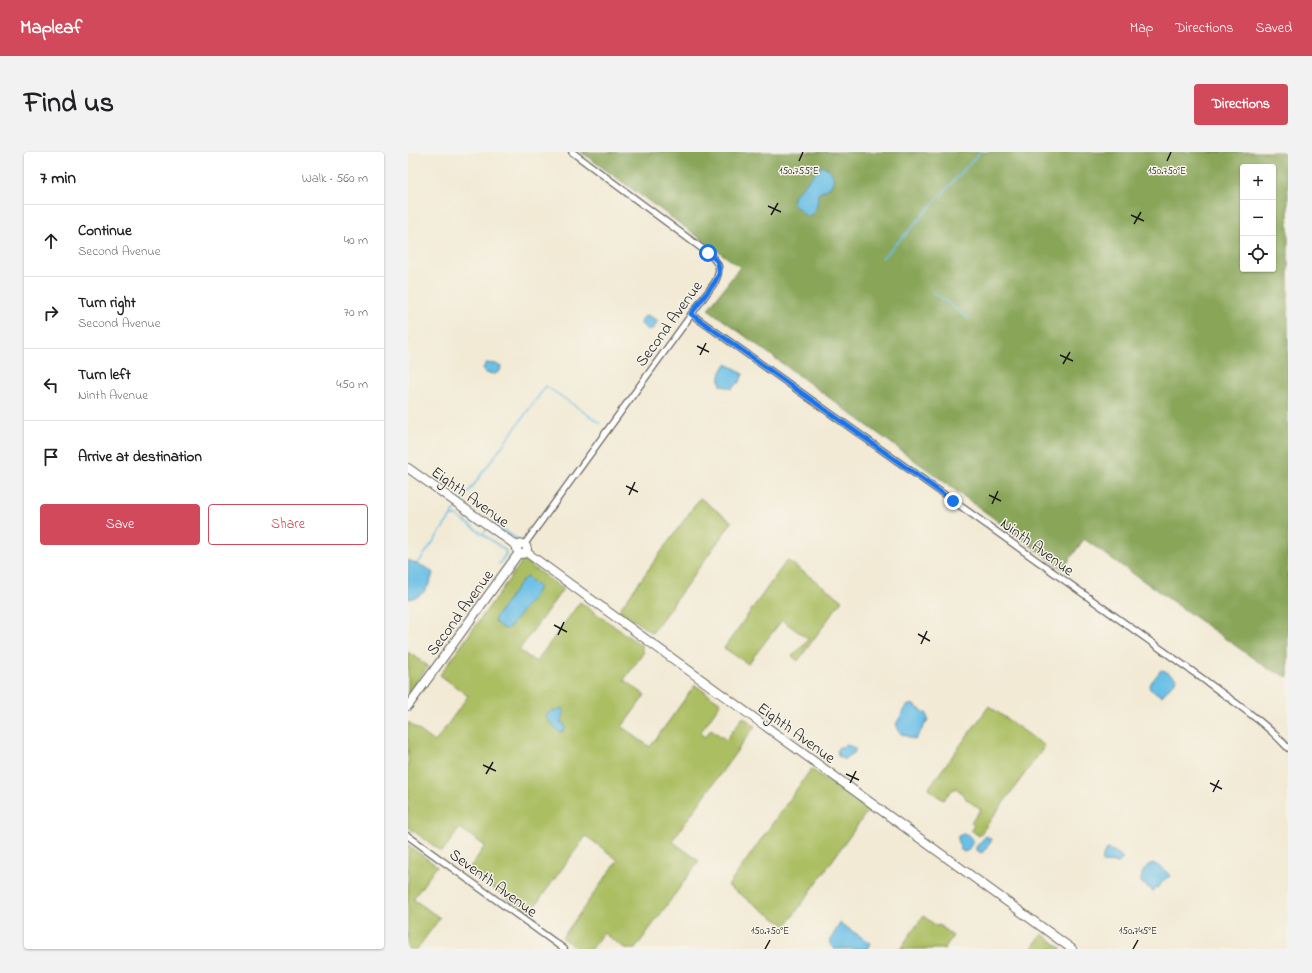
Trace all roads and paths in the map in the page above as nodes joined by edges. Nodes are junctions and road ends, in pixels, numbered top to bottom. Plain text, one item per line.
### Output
1 (572, 152) edge
2 (691, 314) junction
3 (408, 468) edge
4 (521, 549) junction
5 (408, 706) edge
6 (1288, 748) edge
7 (408, 836) edge
8 (564, 949) edge
9 (1072, 949) edge

1 - 2 street, Second Avenue
2 - 4 street, Second Avenue
2 - 6 street, Ninth Avenue
3 - 4 main road, Eighth Avenue
4 - 5 main road, Second Avenue
4 - 9 main road, Eighth Avenue
7 - 8 street, Seventh Avenue

